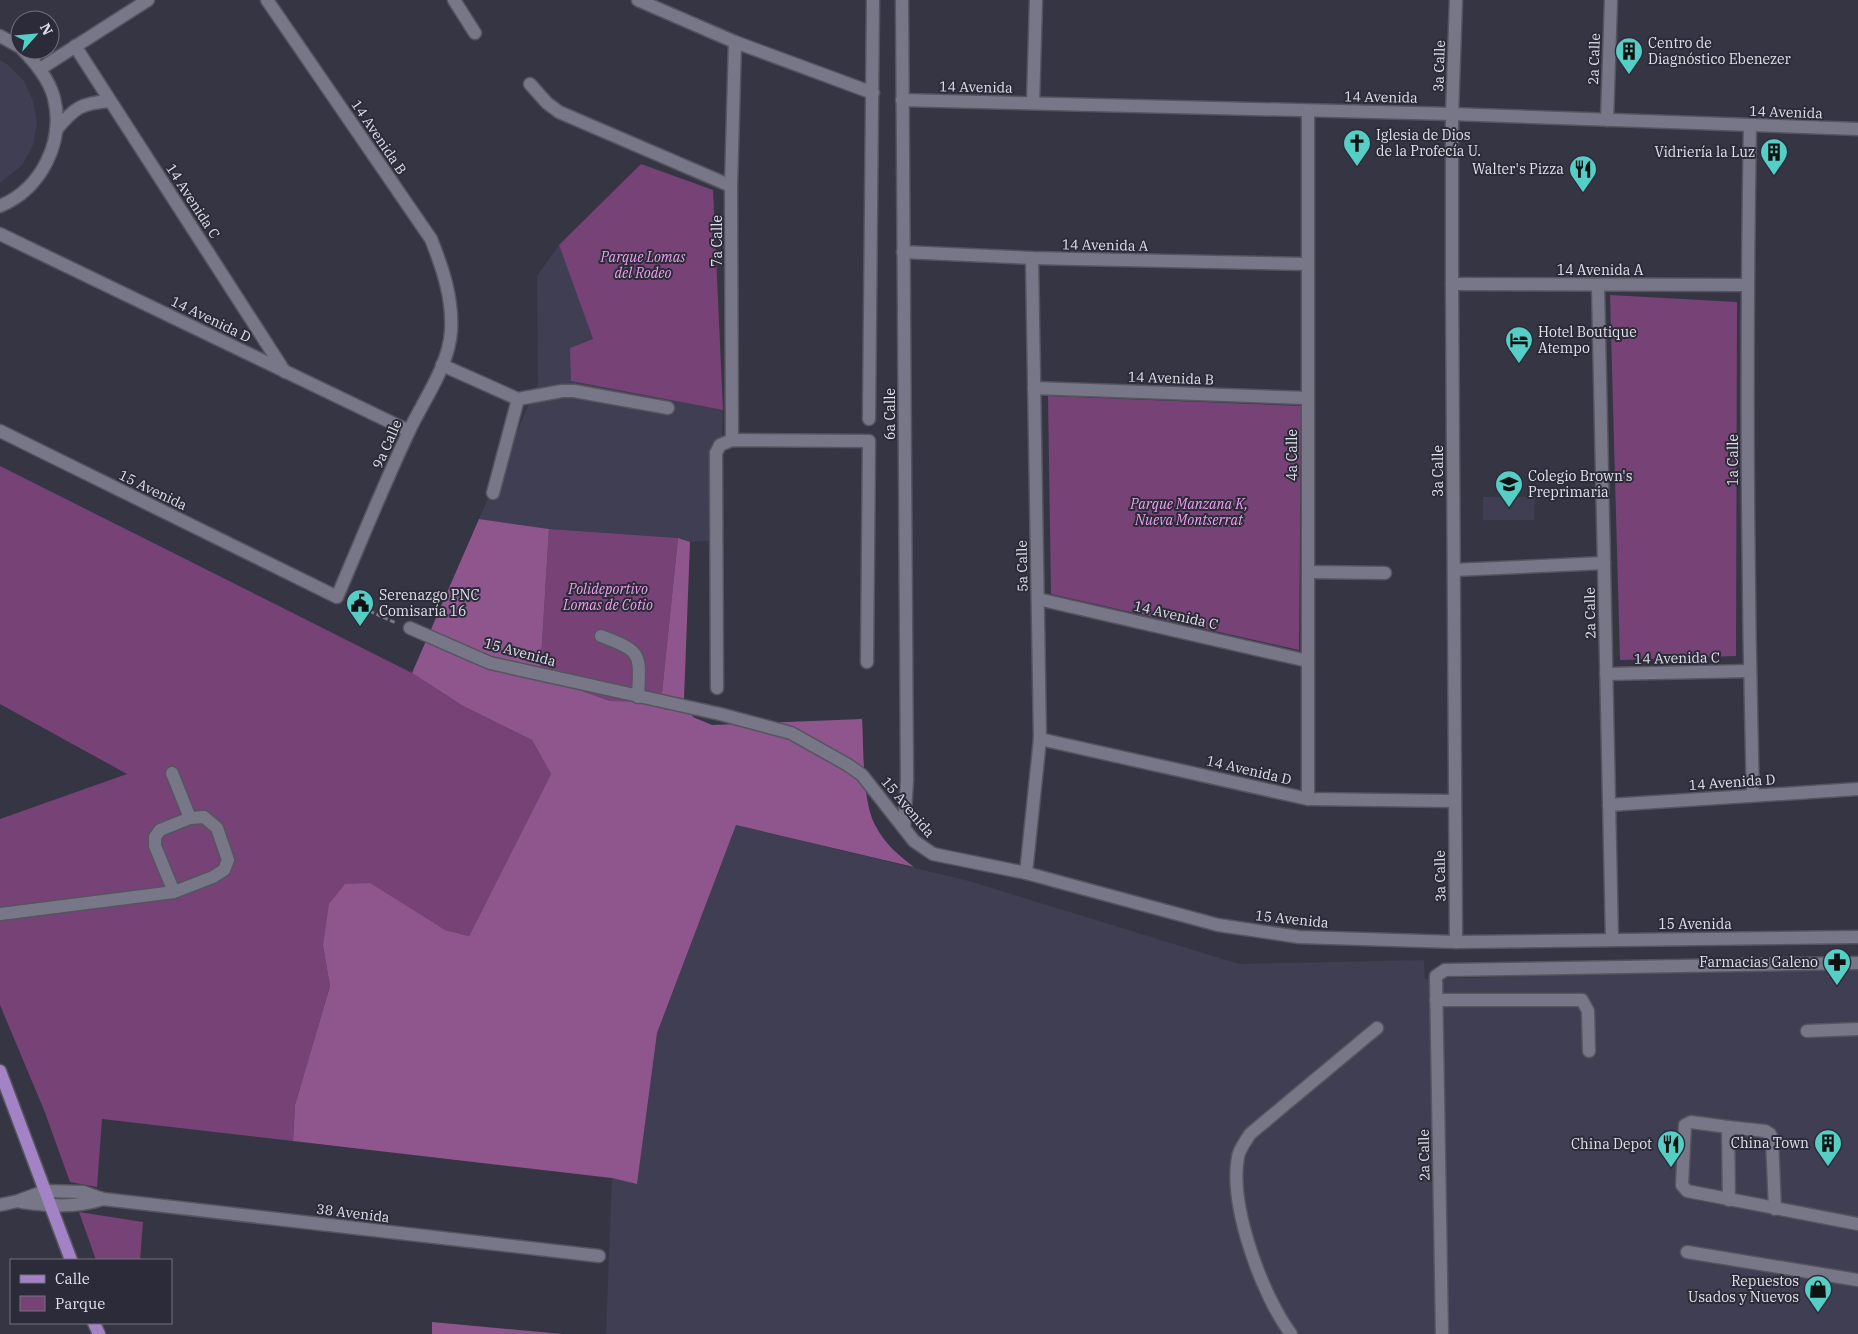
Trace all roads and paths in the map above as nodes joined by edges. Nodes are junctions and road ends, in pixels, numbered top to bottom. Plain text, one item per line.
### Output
1 (148, 0) edge
2 (267, 0) edge
3 (454, 0) edge
4 (638, 0) edge
5 (873, 0) edge
6 (902, 0) edge
7 (1036, 0) edge
8 (1456, 0) edge
9 (1611, 0) edge
10 (475, 33) dead end
11 (735, 42) junction
12 (75, 46) junction
13 (32, 60) edge
14 (40, 69) junction
15 (530, 84) dead end
16 (873, 93) junction
17 (902, 100) junction
18 (110, 101) junction
19 (1034, 104) junction
20 (1308, 111) junction
21 (1452, 114) junction
22 (1607, 120) junction
23 (1750, 125) junction
24 (1858, 129) edge
25 (56, 130) junction
26 (732, 186) junction
27 (0, 206) edge
28 (0, 234) edge
29 (904, 252) junction
30 (1032, 258) junction
31 (1307, 264) junction
32 (1452, 284) junction
33 (1747, 285) junction
34 (1598, 286) junction
35 (450, 299) joint
36 (442, 364) junction
37 (285, 372) junction
38 (1034, 388) junction
39 (1307, 398) junction
40 (518, 399) junction
41 (668, 408) dead end
42 (869, 419) dead end
43 (0, 431) edge
44 (409, 431) junction
45 (732, 440) junction
46 (493, 493) dead end
47 (1604, 564) junction
48 (1454, 570) junction
49 (1308, 572) junction
50 (1385, 573) dead end
51 (337, 597) junction
52 (1038, 599) junction
53 (410, 628) joint
54 (601, 636) dead end
55 (1308, 661) junction
56 (867, 662) dead end
57 (1749, 671) junction
58 (1606, 674) junction
59 (716, 688) dead end
60 (638, 696) junction
61 (1040, 739) junction
62 (172, 773) dead end
63 (1858, 789) edge
64 (1753, 795) junction
65 (1308, 799) junction
66 (1454, 801) junction
67 (1609, 805) junction
68 (190, 818) junction
69 (904, 828) junction
70 (1026, 873) junction
71 (174, 892) junction
72 (0, 914) edge
73 (1858, 937) edge
74 (1612, 939) junction
75 (1456, 942) junction
76 (1858, 963) edge
77 (1436, 1000) junction
78 (1377, 1028) dead end
79 (1858, 1029) edge
80 (1807, 1031) dead end
81 (1589, 1051) dead end
82 (0, 1071) edge
83 (1728, 1127) junction
84 (45, 1191) junction
85 (102, 1199) junction
86 (1729, 1200) junction
87 (18, 1201) junction
88 (0, 1205) edge
89 (51, 1207) junction
90 (1775, 1208) junction
91 (1858, 1224) edge
92 (1687, 1252) dead end
93 (599, 1256) dead end
94 (71, 1259) edge
95 (1858, 1280) edge
96 (1291, 1334) edge
97 (1442, 1334) edge

1 - 12 street
2 - 35 street, 14 Avenida B
3 - 10 street
4 - 11 street
5 - 16 street, 6a Calle
6 - 17 street, 6a Calle
7 - 19 street
8 - 21 street, 3a Calle
9 - 22 street, 2a Calle
11 - 16 street
11 - 26 street, 7a Calle
12 - 14 street
12 - 18 street, 14 Avenida C
13 - 14 street
14 - 25 street
15 - 26 street
16 - 42 street, 6a Calle
17 - 19 street, 14 Avenida
17 - 29 street, 6a Calle
18 - 25 street
18 - 37 street, 14 Avenida C
19 - 20 street, 14 Avenida
20 - 21 street, 14 Avenida
20 - 31 street, 4a Calle
21 - 22 street, 14 Avenida
21 - 32 street, 3a Calle
22 - 23 street, 14 Avenida
23 - 24 street, 14 Avenida
23 - 33 street, 1a Calle
25 - 27 street
26 - 45 street, 7a Calle
28 - 37 street, 14 Avenida D
29 - 30 street, 14 Avenida A
29 - 69 street, 6a Calle
30 - 31 street, 14 Avenida A
30 - 38 street, 5a Calle
31 - 39 street, 4a Calle
32 - 34 street, 14 Avenida A
32 - 48 street, 3a Calle
33 - 34 street, 14 Avenida A
33 - 57 street, 1a Calle
34 - 47 street, 2a Calle
35 - 36 street, 9a Calle
36 - 40 street
36 - 44 street, 9a Calle
37 - 44 street, 14 Avenida D
38 - 39 street, 14 Avenida B
38 - 52 street, 5a Calle
39 - 49 street, 4a Calle
40 - 41 street
40 - 46 street
43 - 51 street, 15 Avenida
44 - 51 street, 9a Calle
45 - 56 street, 6a Calle
45 - 59 street
47 - 48 street
47 - 58 street, 2a Calle
48 - 66 street, 3a Calle
49 - 50 street
49 - 55 street, 4a Calle
51 - 53 path
52 - 55 street, 14 Avenida C
52 - 61 street, 5a Calle
53 - 60 street, 15 Avenida
54 - 60 street
55 - 65 street, 4a Calle
57 - 58 street, 14 Avenida C
57 - 64 street, 1a Calle
58 - 67 street, 2a Calle
60 - 69 street, 15 Avenida
61 - 65 street, 14 Avenida D
61 - 70 street, 5a Calle
62 - 68 street
63 - 64 street, 14 Avenida D
64 - 67 street, 14 Avenida D
65 - 66 street, 14 Avenida D
66 - 75 street, 3a Calle
67 - 74 street, 2a Calle
68 - 71 street
68 - 71 street
69 - 70 street, 15 Avenida
70 - 75 street, 15 Avenida
71 - 72 street
73 - 74 street, 15 Avenida
74 - 75 street, 15 Avenida
76 - 77 street, 2a Calle
77 - 81 street
77 - 97 street, 2a Calle
78 - 96 street
79 - 80 street
82 - 84 main road
83 - 86 street
83 - 86 street
83 - 90 street
84 - 85 street, 38 Avenida
84 - 87 street, 38 Avenida
84 - 89 main road
85 - 89 street, 38 Avenida
85 - 93 street, 38 Avenida
86 - 90 street
87 - 88 street, 38 Avenida
87 - 89 street, 38 Avenida
89 - 94 main road
90 - 91 street
92 - 95 street

